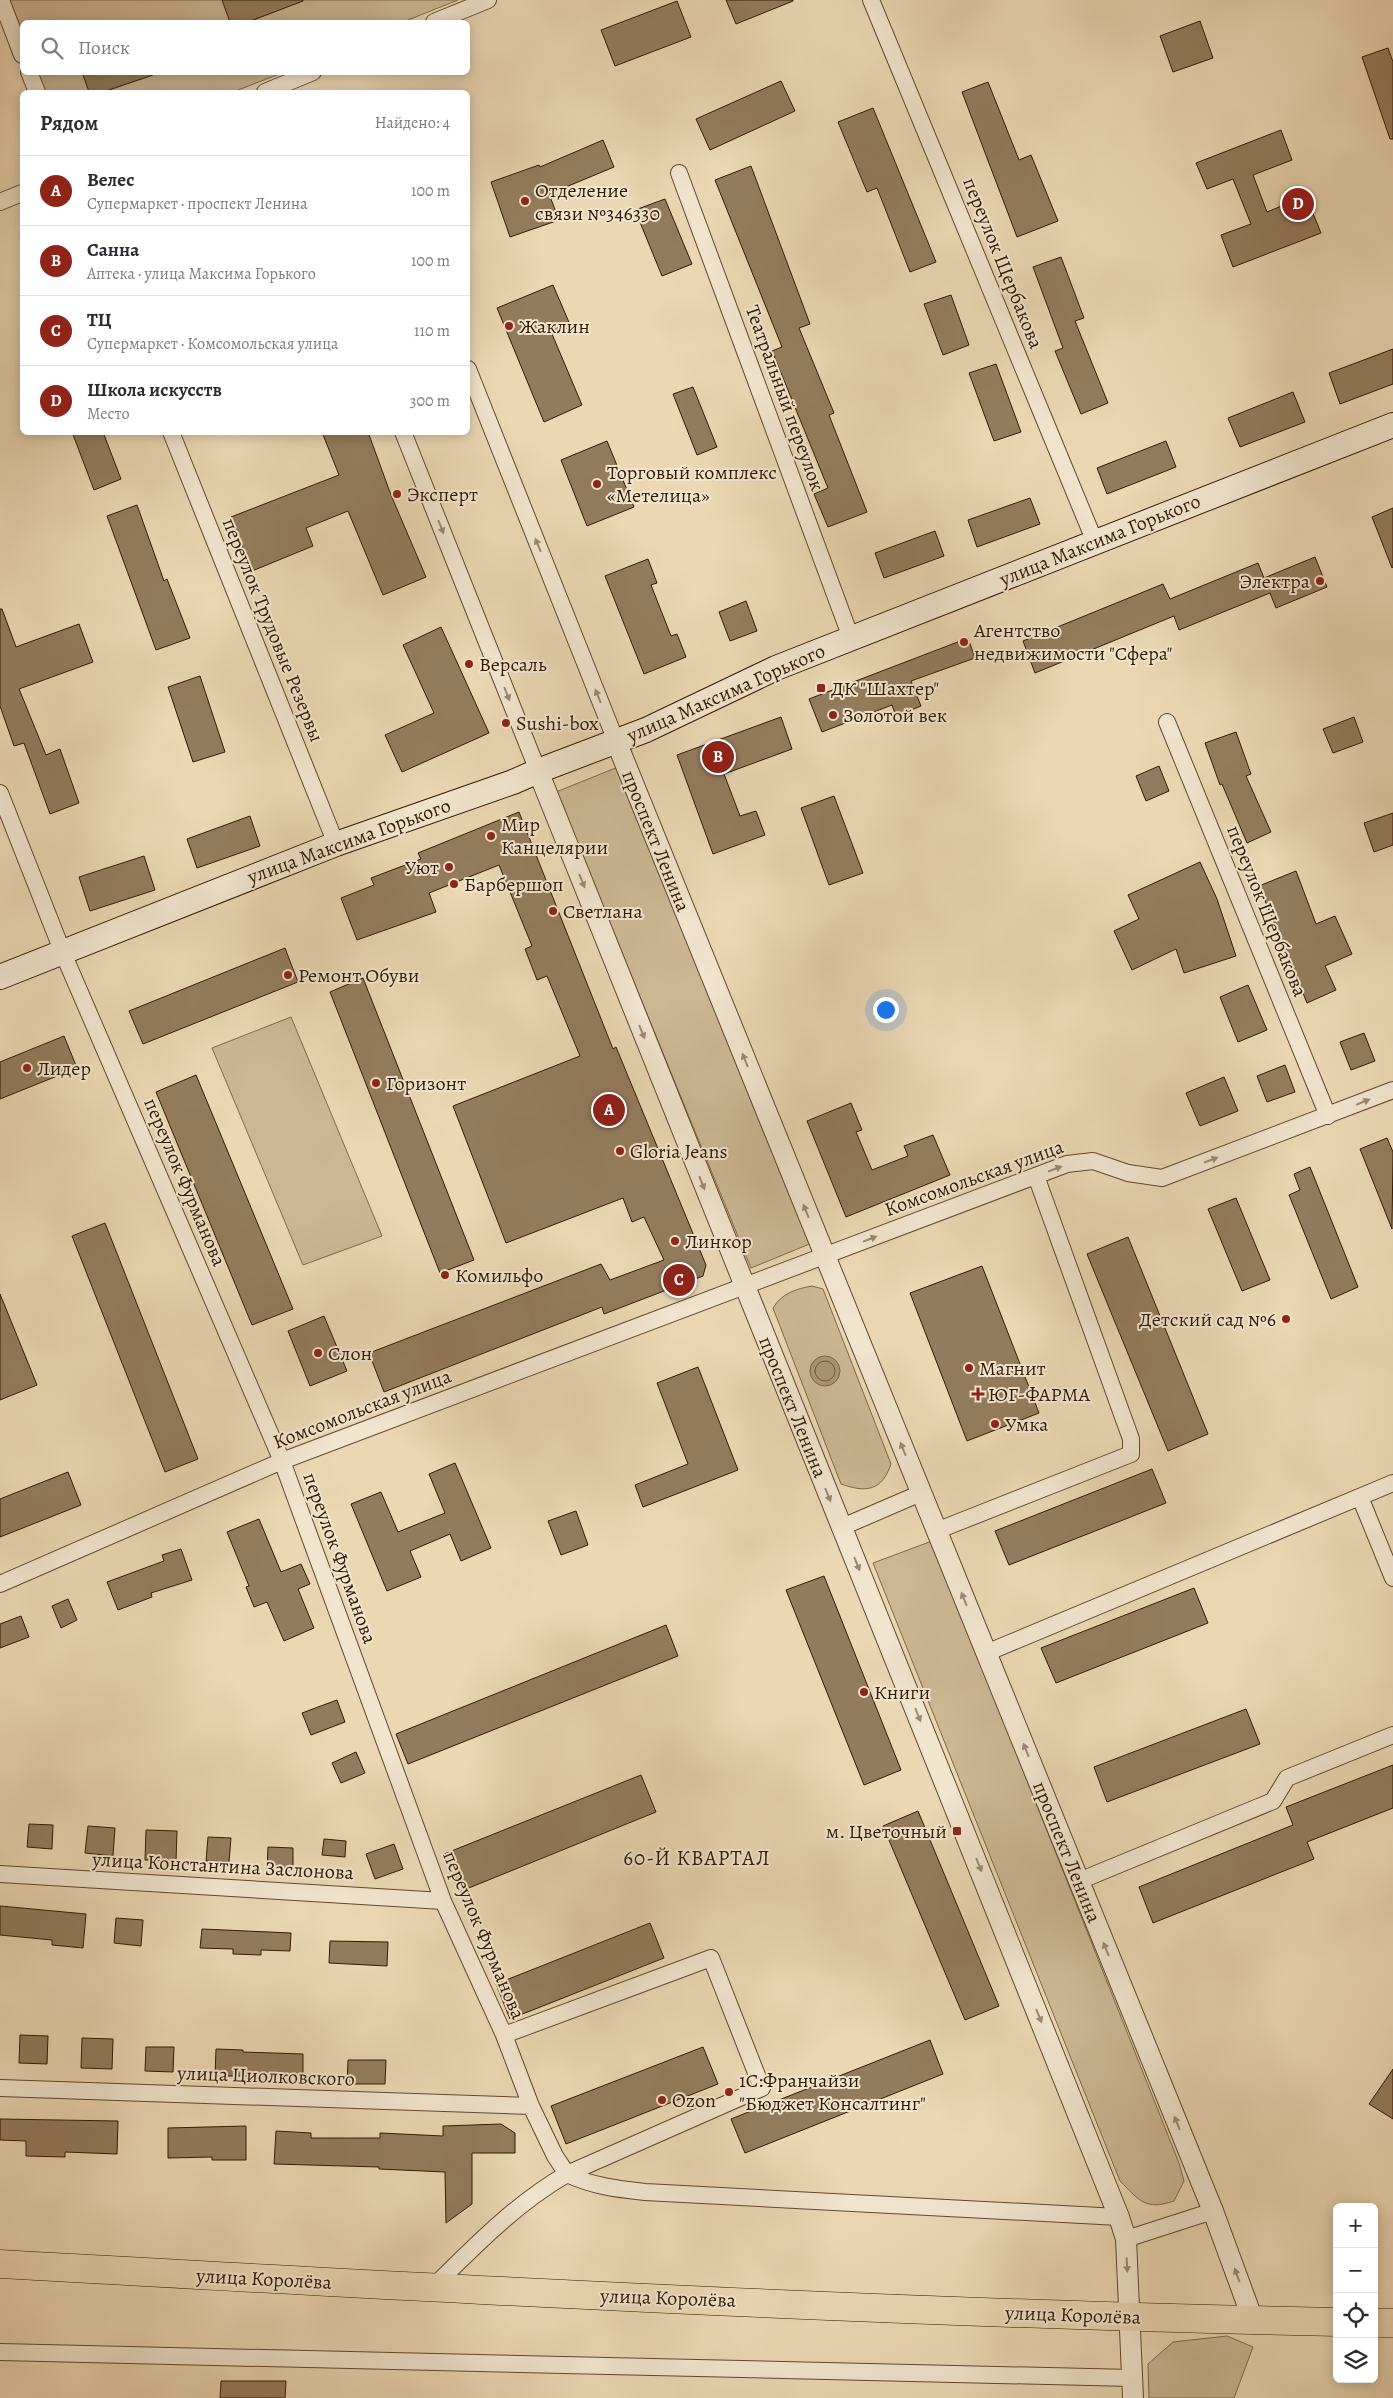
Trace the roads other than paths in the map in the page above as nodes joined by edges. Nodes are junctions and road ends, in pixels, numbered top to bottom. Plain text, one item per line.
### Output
1 (1, 0) edge
2 (488, 0) edge
3 (871, 0) edge
4 (439, 20) edge
5 (20, 50) edge
6 (31, 75) edge
7 (306, 75) edge
8 (36, 90) edge
9 (270, 90) edge
10 (679, 174) dead end
11 (20, 193) edge
12 (0, 202) edge
13 (470, 373) edge
14 (1393, 425) edge
15 (172, 435) edge
16 (404, 435) edge
17 (1095, 542) junction
18 (851, 638) junction
19 (1167, 722) dead end
20 (616, 741) junction
21 (538, 770) junction
22 (0, 793) edge
23 (336, 844) junction
24 (63, 953) junction
25 (0, 977) edge
26 (1393, 1090) edge
27 (1328, 1116) junction
28 (1036, 1176) junction
29 (825, 1256) junction
30 (744, 1287) junction
31 (282, 1461) junction
32 (1393, 1483) edge
33 (921, 1493) junction
34 (1360, 1497) junction
35 (842, 1527) junction
36 (936, 1531) junction
37 (1393, 1578) edge
38 (0, 1584) edge
39 (986, 1653) junction
40 (1393, 1735) edge
41 (0, 1874) edge
42 (1079, 1881) junction
43 (443, 1901) junction
44 (504, 2034) junction
45 (0, 2088) edge
46 (531, 2106) junction
47 (567, 2174) junction
48 (1213, 2211) junction
49 (1119, 2217) junction
50 (1126, 2239) junction
51 (0, 2264) edge
52 (432, 2288) junction
53 (1130, 2317) junction
54 (1253, 2320) junction
55 (1333, 2322) edge
56 (1378, 2323) edge
57 (1393, 2323) edge
58 (0, 2352) edge
59 (1132, 2388) edge

1 - 5 street
2 - 4 street
3 - 17 street, переулок Щербакова
6 - 8 street
7 - 9 street
10 - 18 street, Театральный переулок
11 - 12 street
20 -> 13 street, проспект Ленина
14 - 17 main road, улица Максима Горького
15 - 23 street, переулок Трудовые Резервы
16 -> 21 street, проспект Ленина
17 - 18 main road, улица Максима Горького
18 - 20 main road, улица Максима Горького
19 - 27 street, переулок Щербакова
20 - 21 main road, улица Максима Горького
29 -> 20 street, проспект Ленина
21 - 23 main road, улица Максима Горького
21 -> 30 street, проспект Ленина
22 - 24 street, переулок Фурманова
23 - 24 main road, улица Максима Горького
24 - 25 main road, улица Максима Горького
24 - 31 street, переулок Фурманова
27 -> 26 street, Комсомольская улица
28 -> 27 street, Комсомольская улица
29 -> 28 street, Комсомольская улица
28 - 36 street
29 - 30 street
33 -> 29 street, проспект Ленина
30 - 31 street, Комсомольская улица
30 -> 35 street, проспект Ленина
31 - 38 street, Комсомольская улица
31 - 43 street, переулок Фурманова
32 - 34 street
33 - 35 street
33 - 36 street, проспект Ленина
34 - 37 street
34 - 39 street
35 -> 49 street, проспект Ленина
39 -> 36 street, проспект Ленина
42 -> 39 street, проспект Ленина
40 - 42 street
41 - 43 street, улица Константина Заслонова
48 -> 42 street, проспект Ленина
43 - 44 street, переулок Фурманова
44 - 46 street, переулок Фурманова
44 - 47 street
45 - 46 street, улица Циолковского
46 - 47 street, переулок Фурманова
47 - 49 street
47 - 52 street
48 - 50 street
54 -> 48 street, проспект Ленина
49 - 50 street, проспект Ленина
50 -> 53 street, проспект Ленина
51 - 52 highway, улица Королёва
52 - 53 highway, улица Королёва
53 - 54 highway, улица Королёва
53 - 59 street, проспект Ленина
54 - 55 highway, улица Королёва
56 - 57 highway
58 - 59 street

